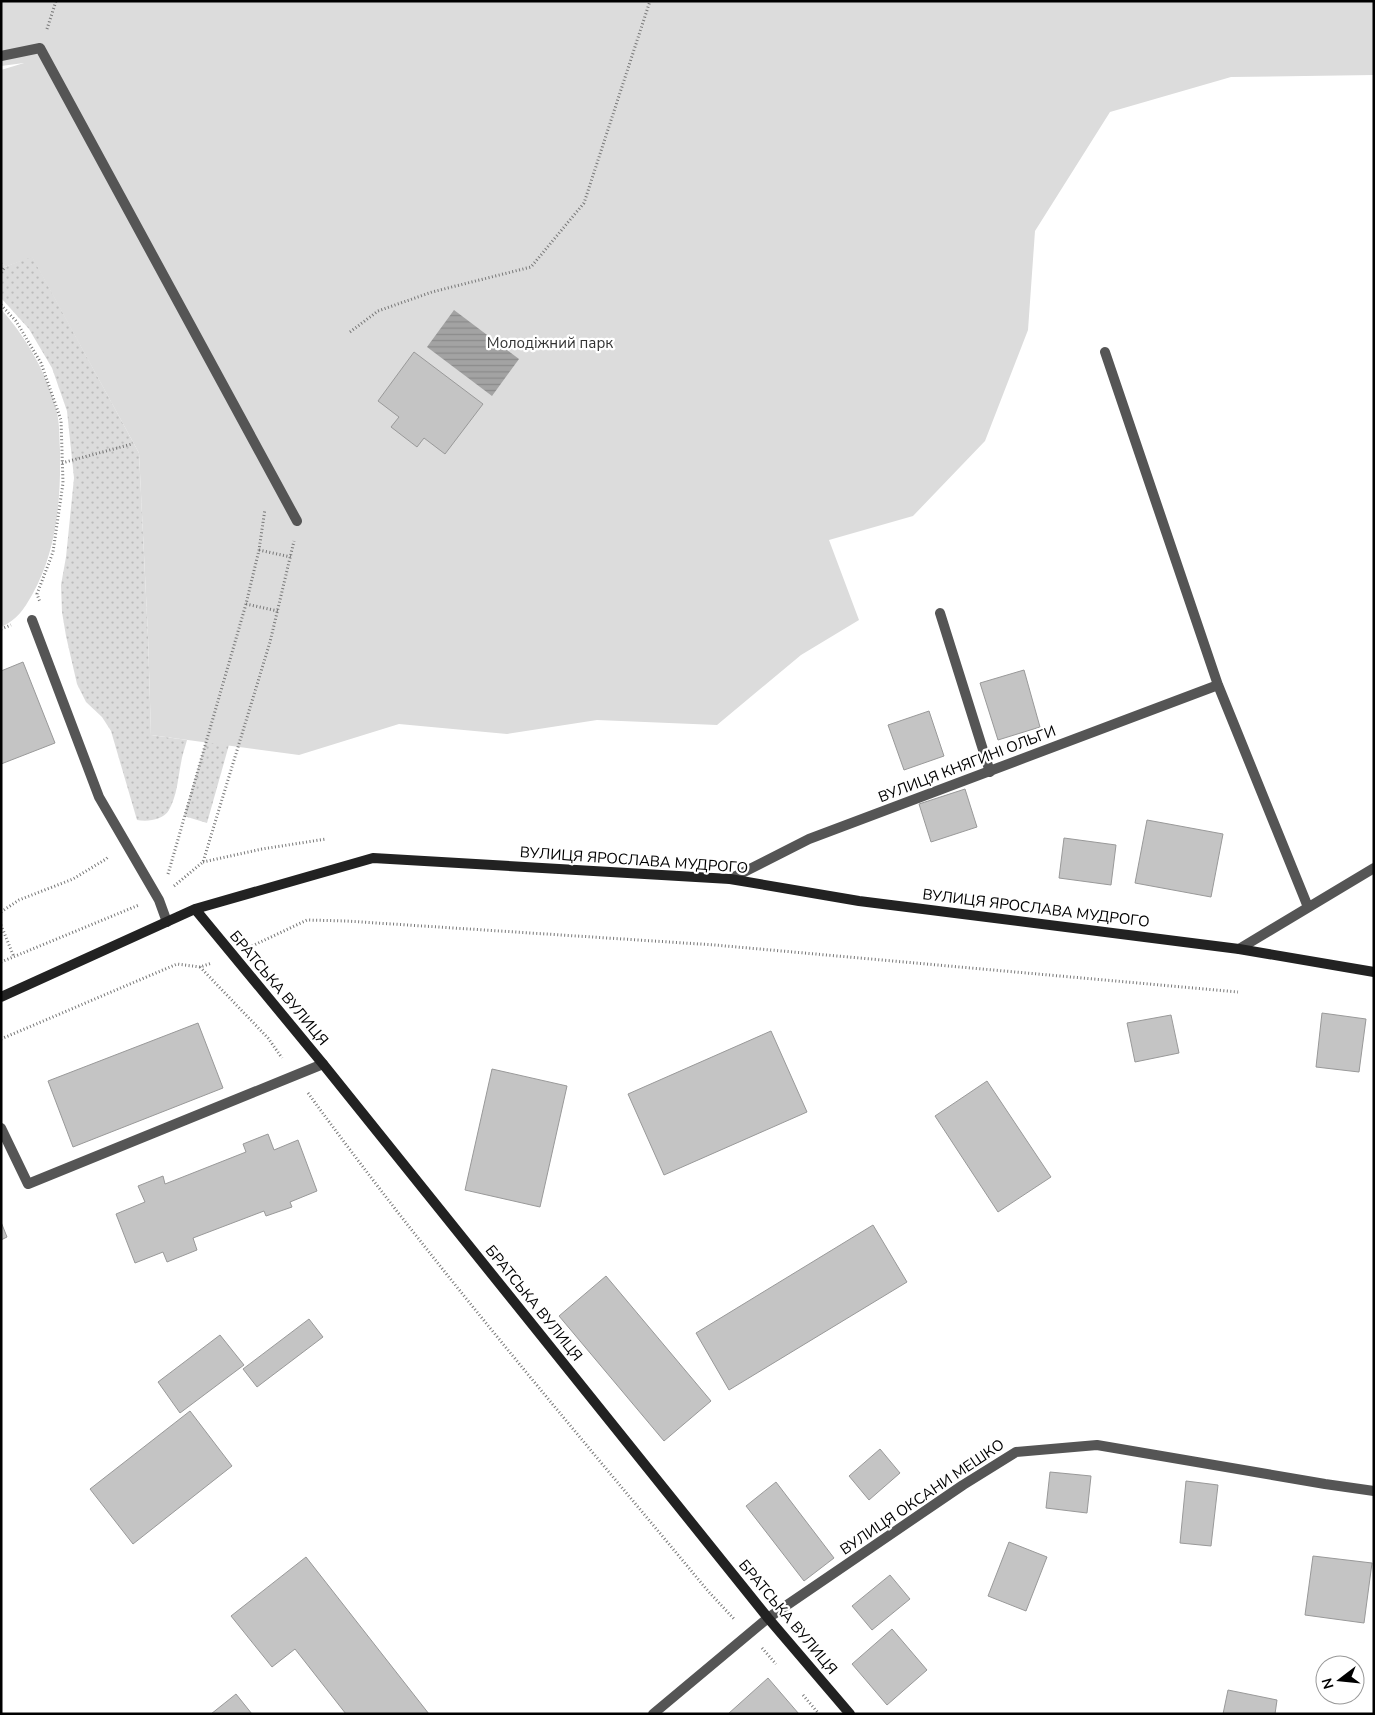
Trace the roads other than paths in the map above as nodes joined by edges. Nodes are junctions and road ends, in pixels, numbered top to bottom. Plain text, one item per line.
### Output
1 (1, 56) edge
2 (1105, 352) dead end
3 (297, 520) road end
4 (940, 613) dead end
5 (32, 620) dead end
6 (1218, 685) junction
7 (990, 772) junction
8 (1374, 868) edge
9 (730, 879) junction
10 (1308, 907) junction
11 (195, 909) junction
12 (167, 922) junction
13 (1240, 949) junction
14 (1374, 972) edge
15 (1, 997) edge
16 (323, 1064) junction
17 (1, 1128) edge
18 (1374, 1491) edge
19 (768, 1618) junction
20 (653, 1714) edge
21 (850, 1714) edge

1 - 3 street
2 - 6 street
4 - 7 street
5 - 12 street
6 - 7 street, ВУЛИЦЯ КНЯГИНІ ОЛЬГИ
6 - 10 street
7 - 9 street, ВУЛИЦЯ КНЯГИНІ ОЛЬГИ
8 - 10 street
9 - 11 main road, ВУЛИЦЯ ЯРОСЛАВА МУДРОГО
9 - 13 main road, ВУЛИЦЯ ЯРОСЛАВА МУДРОГО
10 - 13 street
11 - 12 main road, ВУЛИЦЯ ЯРОСЛАВА МУДРОГО
11 - 16 main road, БРАТСЬКА ВУЛИЦЯ
12 - 15 main road, ВУЛИЦЯ ЯРОСЛАВА МУДРОГО
13 - 14 main road, ВУЛИЦЯ ЯРОСЛАВА МУДРОГО
16 - 17 street
16 - 19 main road, БРАТСЬКА ВУЛИЦЯ
18 - 19 street, ВУЛИЦЯ ОКСАНИ МЕШКО
19 - 20 street, ВУЛИЦЯ ОКСАНИ МЕШКО
19 - 21 main road, БРАТСЬКА ВУЛИЦЯ

